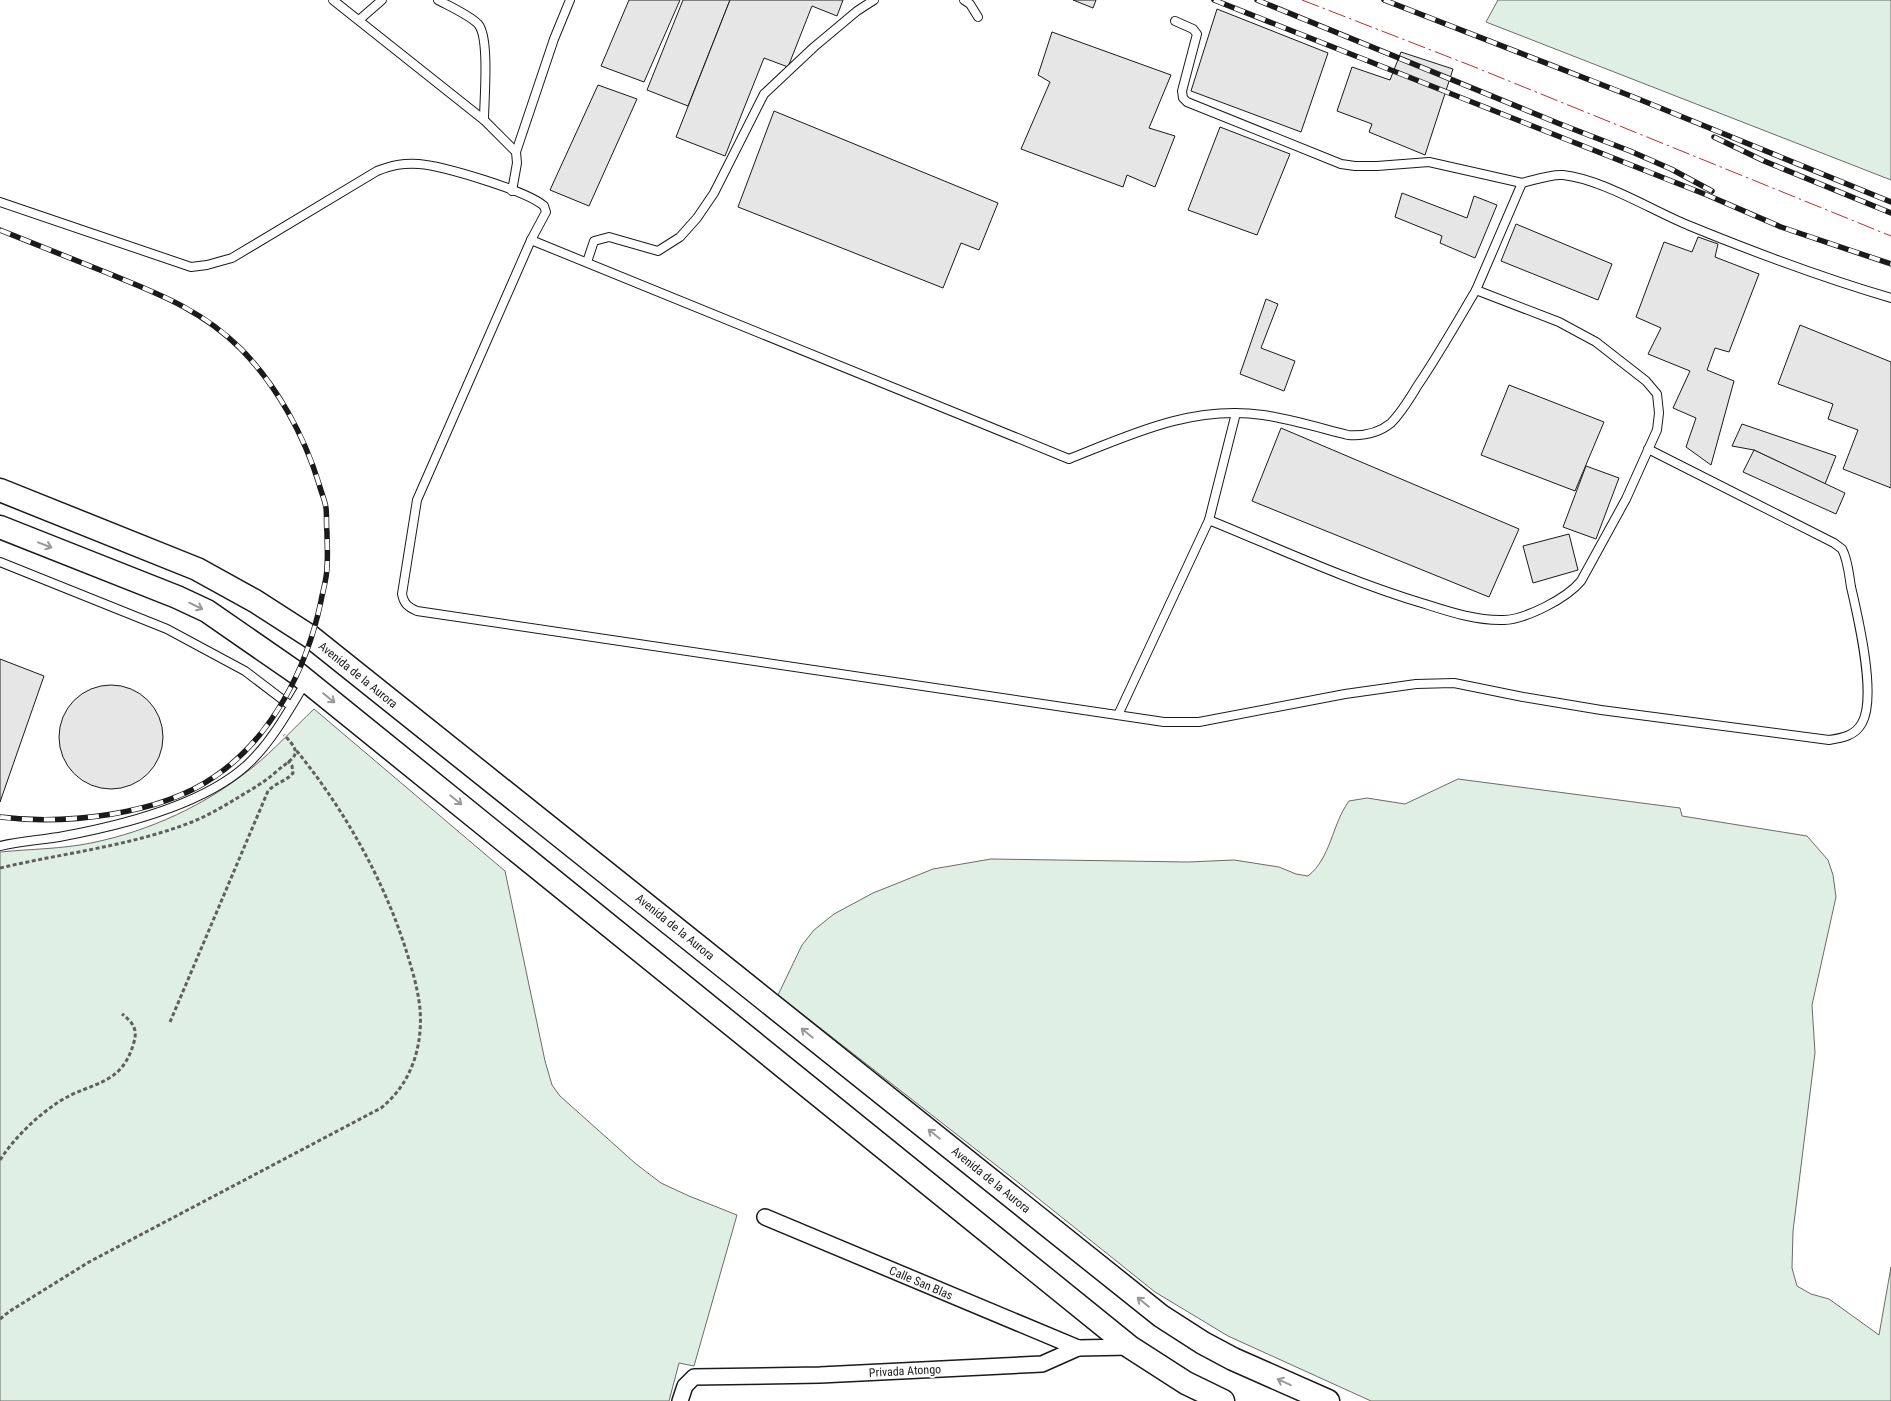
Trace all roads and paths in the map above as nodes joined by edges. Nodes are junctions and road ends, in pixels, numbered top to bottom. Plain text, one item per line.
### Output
1 (333, 0) edge
2 (382, 0) edge
3 (438, 0) edge
4 (570, 0) edge
5 (874, 0) edge
6 (964, 0) edge
7 (978, 17) dead end
8 (359, 20) junction
9 (1175, 21) dead end
10 (484, 120) junction
11 (516, 152) junction
12 (1522, 183) junction
13 (512, 191) junction
14 (0, 202) edge
15 (531, 240) junction
16 (587, 262) junction
17 (1476, 290) junction
18 (1891, 298) edge
19 (1236, 413) junction
20 (1648, 449) junction
21 (0, 490) edge
22 (1209, 520) junction
23 (0, 527) edge
24 (0, 562) edge
25 (307, 680) junction
26 (291, 706) junction
27 (1118, 715) junction
28 (296, 750) dead end
29 (288, 761) dead end
30 (0, 846) edge
31 (122, 1014) dead end
32 (170, 1022) dead end
33 (0, 1160) edge
34 (765, 1218) dead end
35 (0, 1319) edge
36 (1130, 1346) junction
37 (1078, 1348) junction
38 (682, 1396) edge
39 (1223, 1401) edge
40 (1328, 1401) edge

1 - 8 lane
2 - 8 lane
3 - 10 lane
4 - 11 lane
5 - 16 lane
6 - 7 lane
8 - 10 lane
9 - 12 lane
10 - 11 lane
11 - 13 lane
12 - 17 lane
12 - 18 lane
13 - 14 lane
13 - 15 lane
15 - 16 lane
15 - 27 lane
16 - 19 lane
17 - 19 lane
17 - 20 lane
19 - 22 lane
20 - 22 lane
20 - 27 lane
40 -> 21 main road, Avenida de la Aurora
22 - 27 lane
23 -> 25 main road
24 - 26 lane
25 - 26 lane
25 -> 36 main road
26 - 30 lane
28 - 35 path
29 - 32 path
31 - 33 path
34 - 37 street, Calle San Blas
36 - 37 street, Privada Atongo
36 - 39 main road
37 - 38 street, Privada Atongo

